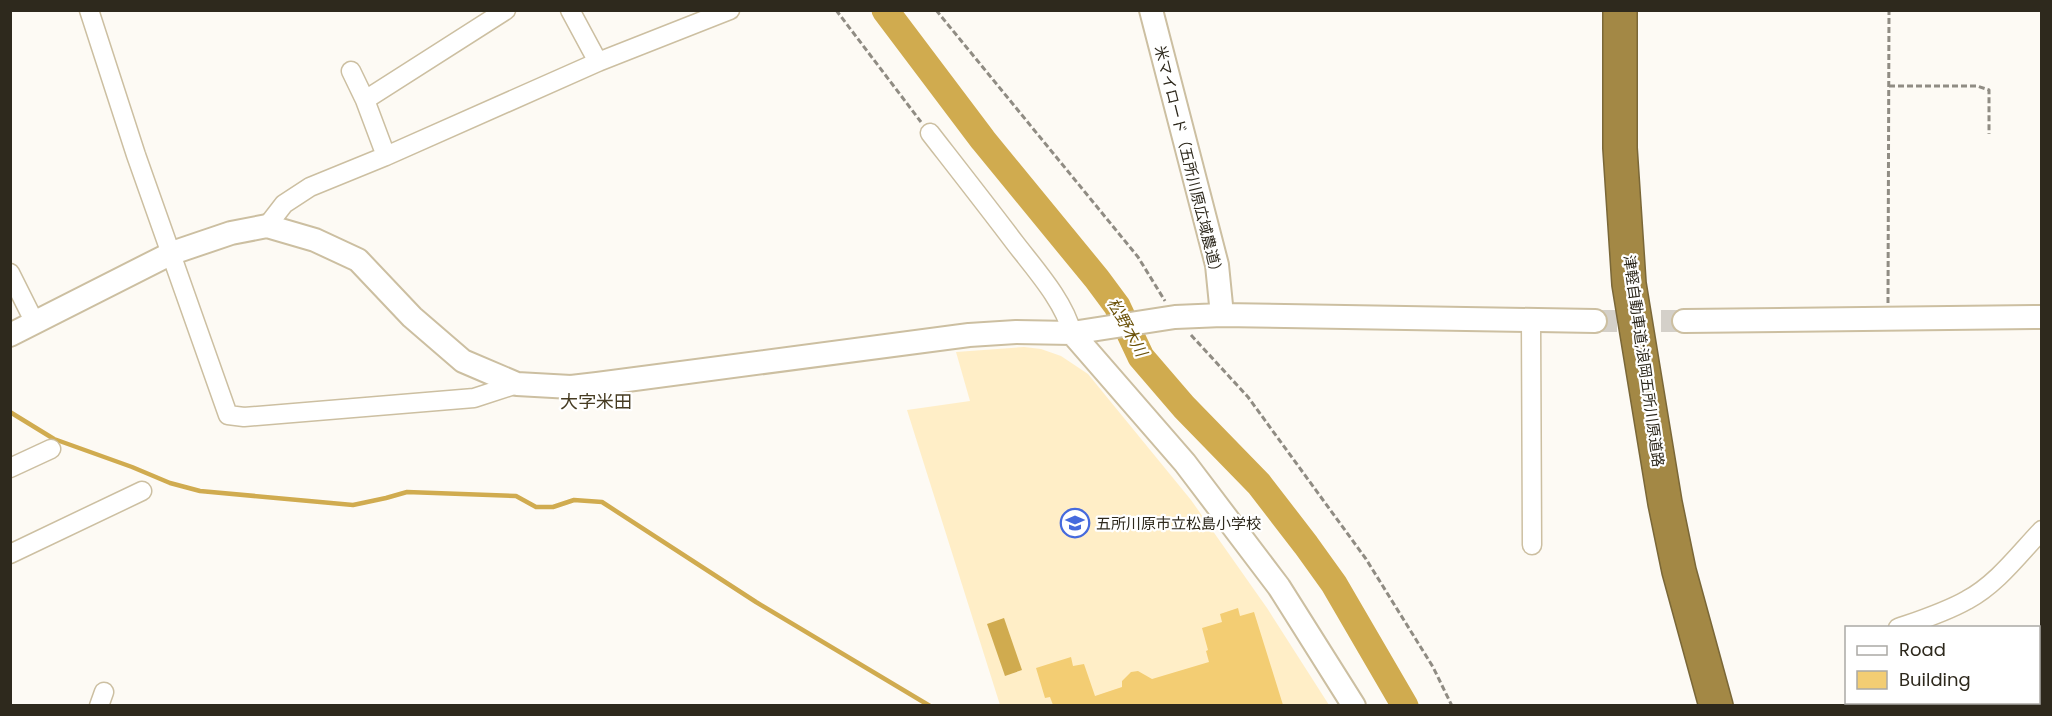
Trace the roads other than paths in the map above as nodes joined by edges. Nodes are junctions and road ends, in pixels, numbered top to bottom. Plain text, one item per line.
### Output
1 (89, 10) edge
2 (506, 10) edge
3 (570, 10) edge
4 (730, 10) edge
5 (1151, 10) edge
6 (1620, 10) edge
7 (598, 62) junction
8 (351, 71) dead end
9 (365, 100) junction
10 (930, 133) road end
11 (386, 156) junction
12 (267, 226) junction
13 (172, 253) junction
14 (10, 273) edge
15 (1222, 315) junction
16 (2042, 317) edge
17 (1531, 320) junction
18 (1595, 321) tunnel mouth
19 (1684, 321) tunnel mouth
20 (35, 322) junction
21 (1081, 331) junction
22 (10, 335) edge
23 (517, 384) junction
24 (51, 449) dead end
25 (10, 468) edge
26 (141, 491) dead end
27 (2042, 530) edge
28 (1532, 545) dead end
29 (10, 554) edge
30 (1679, 571) junction
31 (1901, 626) edge
32 (1354, 705) edge
33 (1703, 705) edge
34 (1716, 705) edge
35 (1724, 705) edge

1 - 13 street
2 - 9 street
3 - 7 street
4 - 7 street
5 - 15 street, 米マイロード（五所川原広域農道）
6 - 30 highway, 津軽自動車道;浪岡五所川原道路
7 - 11 street
8 - 9 street
9 - 11 street
10 - 21 street
11 - 12 street
12 - 13 street
12 - 23 street
13 - 20 street
13 - 23 street
14 - 20 street
15 - 17 street
15 - 21 street
16 - 19 street
17 - 18 street
17 - 28 street
20 - 22 street
21 - 23 street
21 - 32 street
24 - 25 street
26 - 29 street
27 - 31 street
30 - 33 highway
30 - 34 highway, 津軽自動車道;浪岡五所川原道路
30 - 35 highway

